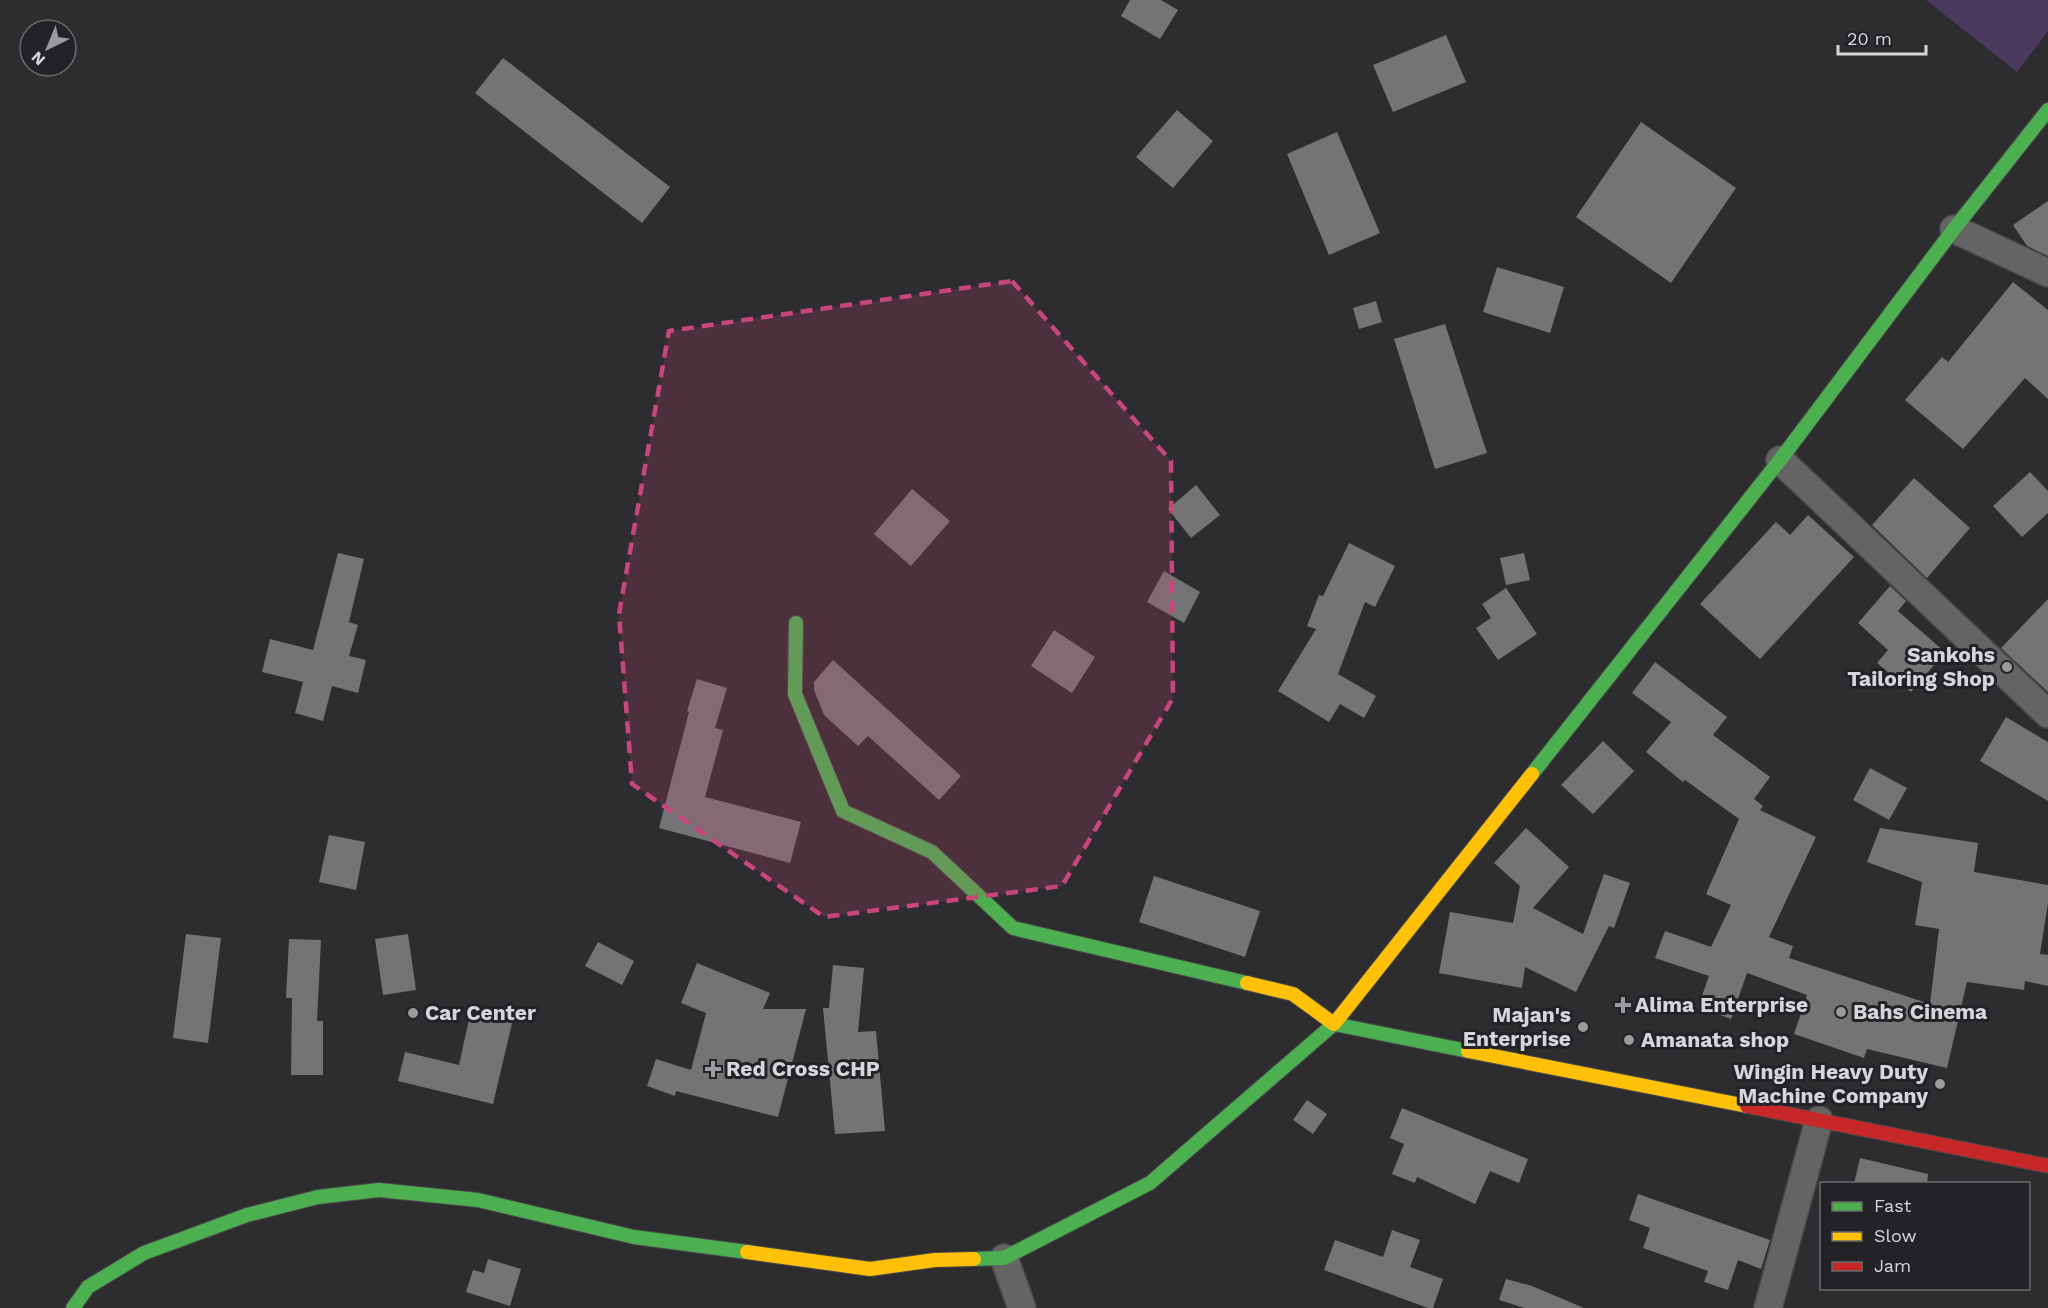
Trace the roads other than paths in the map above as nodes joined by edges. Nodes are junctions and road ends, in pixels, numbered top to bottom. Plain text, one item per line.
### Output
1 (2048, 110) edge
2 (1954, 229) junction
3 (2048, 273) edge
4 (1780, 460) junction
5 (796, 623) dead end
6 (2048, 714) edge
7 (1334, 1024) junction
8 (1819, 1120) junction
9 (2048, 1166) edge
10 (1004, 1258) junction
11 (74, 1308) edge
12 (1022, 1308) edge
13 (1768, 1308) edge

1 - 2 main road
2 - 3 street
2 - 4 main road
4 - 6 street
4 - 7 main road
5 - 7 main road
7 - 8 main road
7 - 10 main road
8 - 9 main road
8 - 13 street
10 - 11 main road
10 - 12 street

